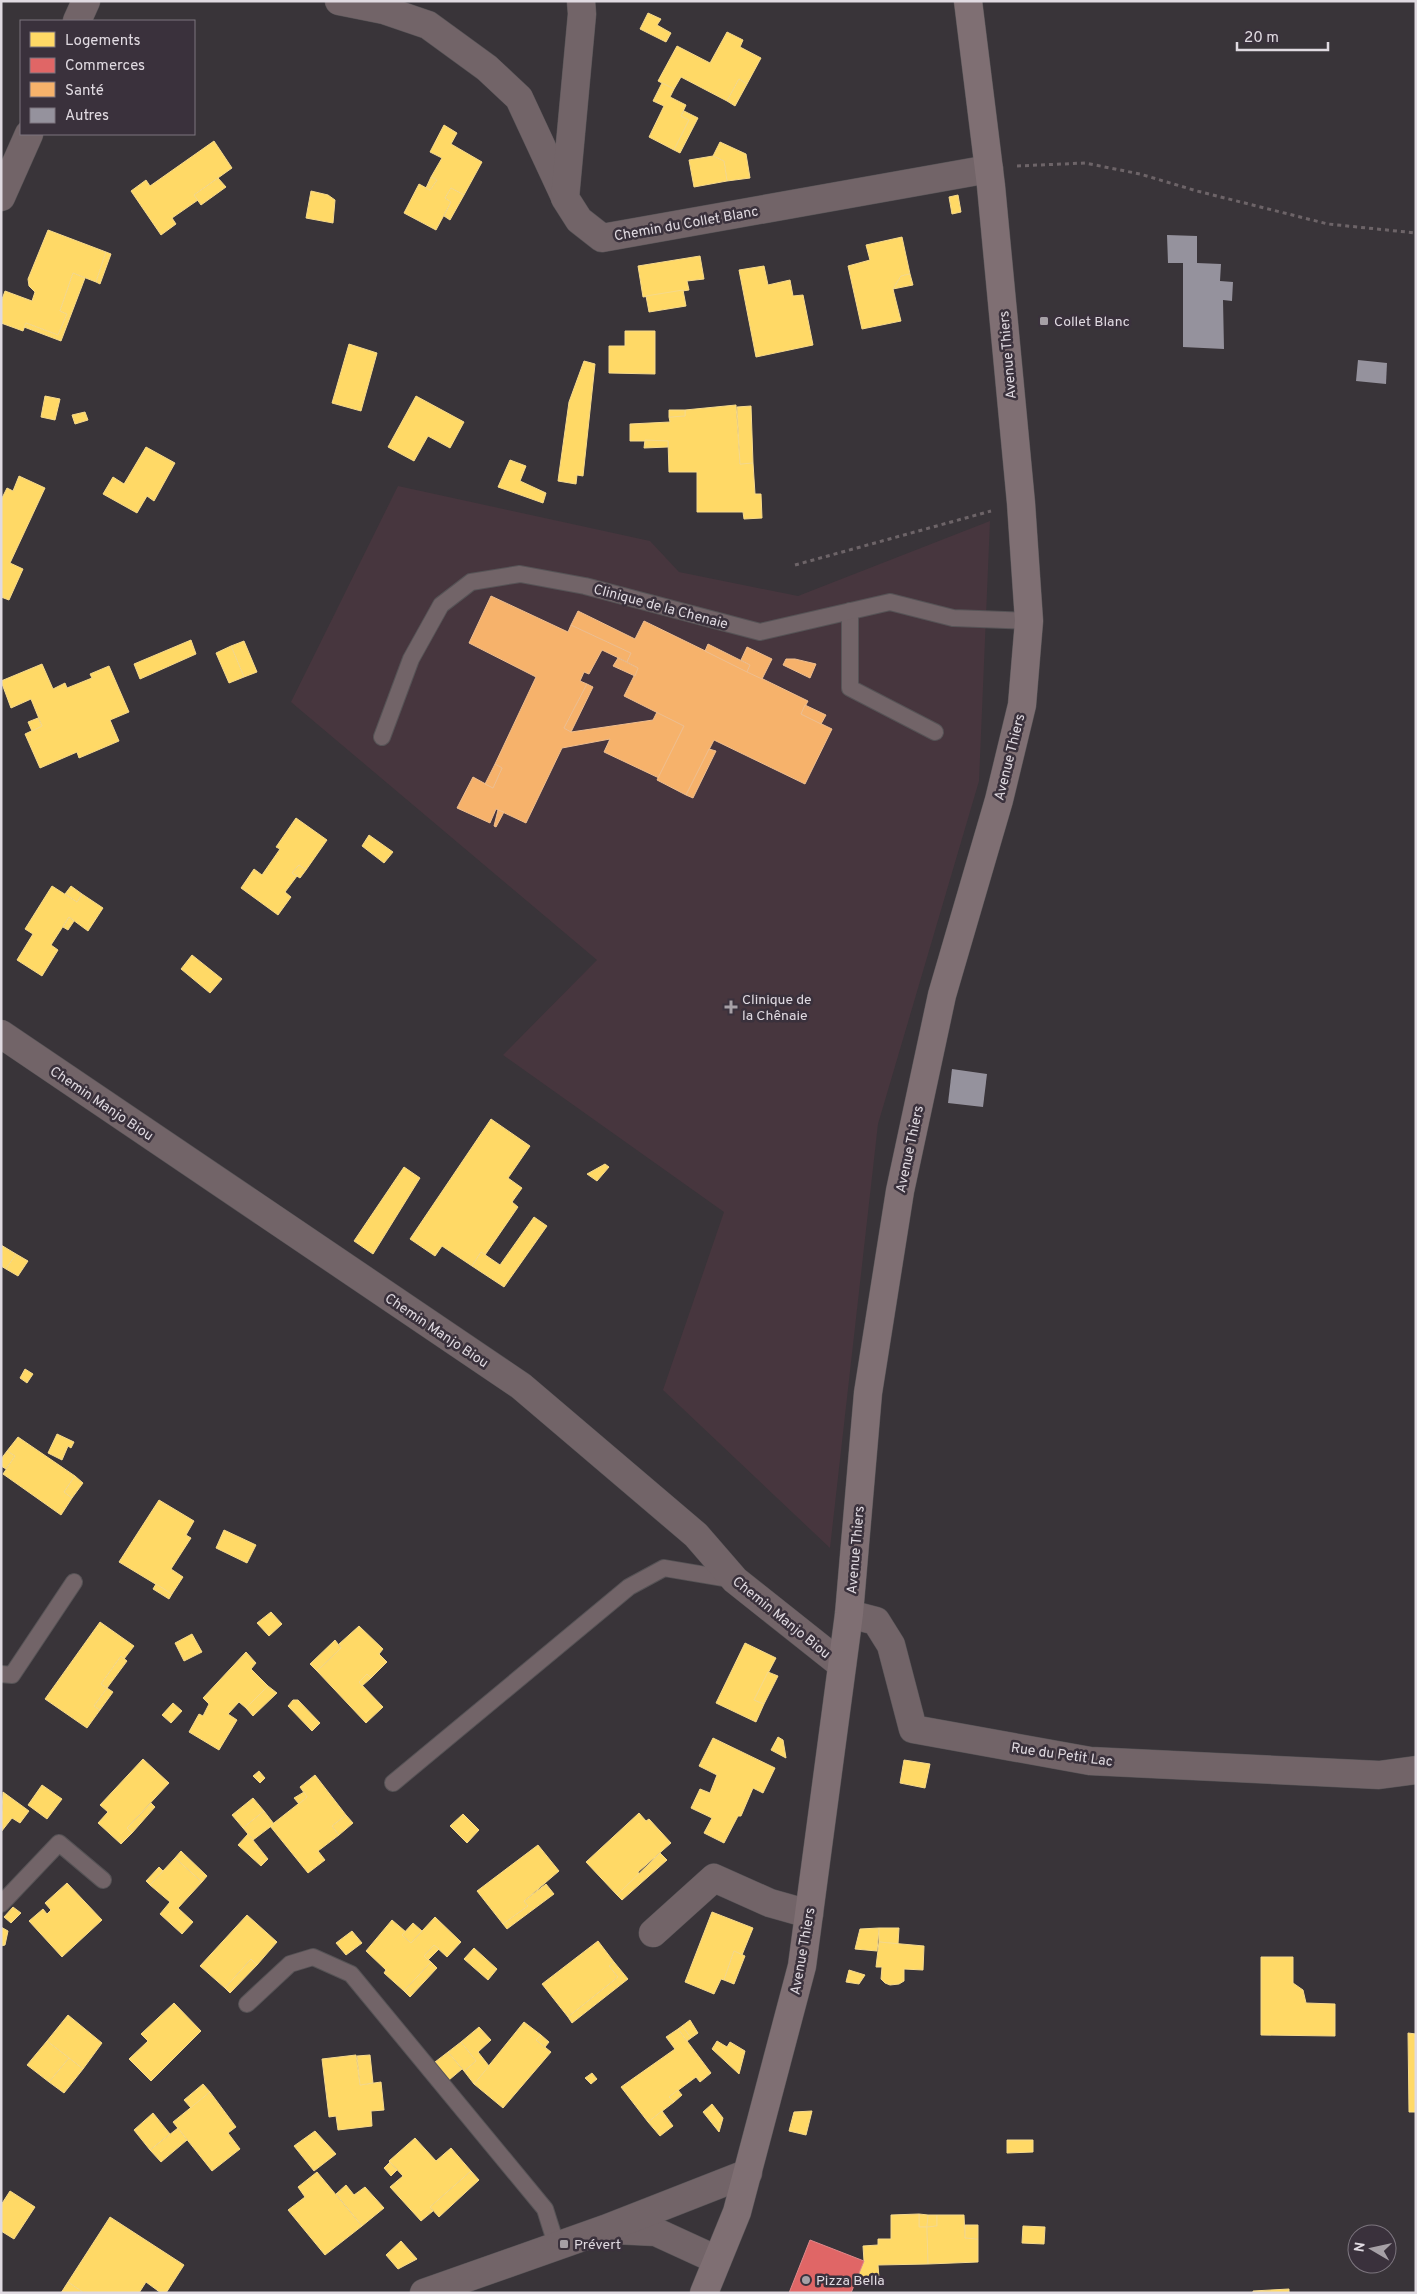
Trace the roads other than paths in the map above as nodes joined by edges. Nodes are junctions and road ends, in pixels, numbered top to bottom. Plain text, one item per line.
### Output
1 (86, 1) edge
2 (339, 1) edge
3 (581, 1) edge
4 (968, 1) edge
5 (77, 20) edge
6 (28, 135) edge
7 (989, 169) junction
8 (1, 197) edge
9 (565, 198) junction
10 (850, 611) junction
11 (1029, 621) junction
12 (935, 732) dead end
13 (382, 738) dead end
14 (1, 1034) edge
15 (735, 1580) junction
16 (74, 1582) dead end
17 (849, 1614) junction
18 (842, 1665) junction
19 (1, 1674) edge
20 (1416, 1770) edge
21 (393, 1783) dead end
22 (103, 1880) dead end
23 (1, 1904) edge
24 (809, 1914) junction
25 (653, 1933) dead end
26 (247, 2004) dead end
27 (748, 2173) junction
28 (605, 2229) junction
29 (557, 2247) junction
30 (717, 2260) junction
31 (424, 2293) edge
32 (704, 2293) edge

1 - 5 street
2 - 9 street, Chemin du Collet Blanc
3 - 9 street
4 - 7 main road, Avenue Thiers
6 - 8 street
7 - 9 street, Chemin du Collet Blanc
7 - 11 main road, Avenue Thiers
10 - 11 lane, Clinique de la Chenaie
10 - 12 lane
10 - 13 lane, Clinique de la Chenaie
11 - 17 main road, Avenue Thiers
14 - 15 street, Chemin Manjo Biou
15 - 18 street, Chemin Manjo Biou
15 - 21 lane
16 - 19 lane
17 - 18 main road, Avenue Thiers
17 - 20 street, Rue du Petit Lac
18 - 24 main road, Avenue Thiers
22 - 23 lane
24 - 25 street
24 - 27 main road, Avenue Thiers
26 - 29 lane
27 - 28 street
27 - 30 main road, Avenue Thiers
28 - 29 street
28 - 30 street
29 - 31 street
30 - 32 main road, Avenue Thiers

